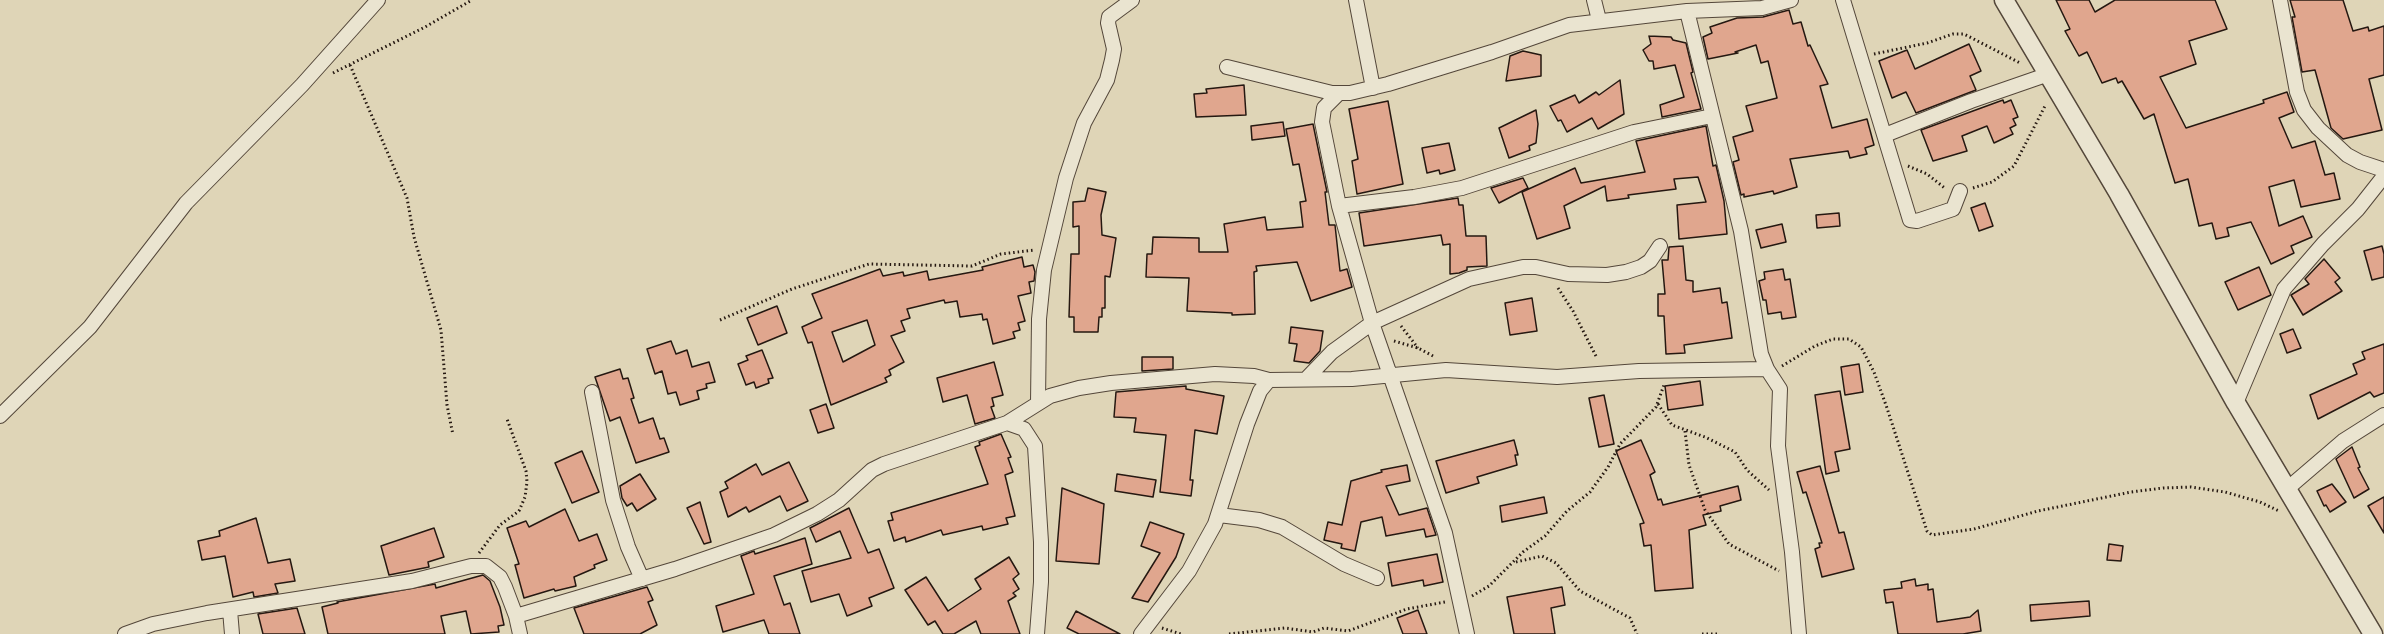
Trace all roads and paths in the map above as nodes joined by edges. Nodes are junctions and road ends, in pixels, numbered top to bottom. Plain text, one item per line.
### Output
1 (378, 0) edge
2 (472, 0) edge
3 (1132, 0) edge
4 (1356, 0) edge
5 (1594, 0) edge
6 (1791, 0) edge
7 (1843, 0) edge
8 (2004, 0) edge
9 (2280, 0) edge
10 (1665, 6) edge
11 (1687, 10) junction
12 (1599, 20) junction
13 (1859, 58) junction
14 (350, 65) junction
15 (1227, 67) dead end
16 (2043, 76) junction
17 (302, 85) junction
18 (1373, 88) junction
19 (2057, 92) junction
20 (1339, 93) junction
21 (1712, 116) junction
22 (1885, 135) junction
23 (1893, 160) junction
24 (2384, 170) edge
25 (2384, 176) edge
26 (1960, 190) junction
27 (1339, 206) junction
28 (1660, 246) dead end
29 (1049, 250) junction
30 (1546, 269) junction
31 (1389, 314) junction
32 (720, 320) dead end
33 (1374, 330) junction
34 (1418, 348) junction
35 (1767, 369) junction
36 (1446, 370) junction
37 (1669, 370) junction
38 (1604, 374) junction
39 (1390, 376) junction
40 (1307, 378) junction
41 (1269, 380) junction
42 (592, 392) dead end
43 (1038, 402) junction
44 (2236, 403) junction
45 (1658, 404) junction
46 (2384, 415) edge
47 (0, 416) edge
48 (507, 419) dead end
49 (1007, 423) junction
50 (1685, 431) junction
51 (453, 435) dead end
52 (2287, 489) junction
53 (1785, 502) junction
54 (1219, 514) junction
55 (2285, 514) dead end
56 (1514, 562) junction
57 (476, 566) junction
58 (1377, 578) dead end
59 (642, 579) junction
60 (1794, 579) junction
61 (1458, 601) junction
62 (230, 610) junction
63 (516, 616) junction
64 (125, 634) edge
65 (232, 634) edge
66 (520, 634) edge
67 (1037, 634) edge
68 (1140, 634) edge
69 (1228, 634) edge
70 (1467, 634) edge
71 (1637, 634) edge
72 (1702, 634) edge
73 (1720, 634) edge
74 (1799, 634) edge
75 (2373, 634) edge

1 - 17 street
2 - 14 path
3 - 29 street
4 - 18 street
5 - 12 street
6 - 11 street
7 - 13 street
8 - 16 street
9 - 24 street
10 - 11 street
10 - 12 street
11 - 21 street
12 - 18 street
13 - 16 path
13 - 22 street
14 - 17 path
14 - 51 path
15 - 20 street
16 - 19 street
16 - 22 street
17 - 47 street
18 - 20 street
19 - 26 path
19 - 44 street
20 - 27 street
21 - 27 street
21 - 35 street
22 - 23 street
23 - 26 path
23 - 26 street
25 - 44 street
27 - 33 street
28 - 30 street
29 - 32 path
29 - 43 street
30 - 31 street
30 - 38 path
31 - 33 street
31 - 34 path
33 - 34 path
33 - 39 street
33 - 40 street
34 - 36 path
35 - 37 street
35 - 53 street
35 - 55 path
36 - 38 street
36 - 39 street
37 - 38 street
37 - 45 path
39 - 40 street
39 - 61 street
40 - 41 street
41 - 43 street
41 - 54 street
42 - 59 street
43 - 49 street
44 - 52 street
45 - 50 path
45 - 56 path
46 - 52 street
48 - 57 path
49 - 59 street
49 - 67 street
50 - 53 path
50 - 60 path
52 - 75 street
53 - 60 street
54 - 58 street
54 - 68 street
56 - 61 path
56 - 71 path
57 - 62 street
57 - 63 street
59 - 63 street
60 - 74 street
61 - 69 path
61 - 70 street
62 - 64 street
62 - 65 street
63 - 66 street
72 - 73 path

